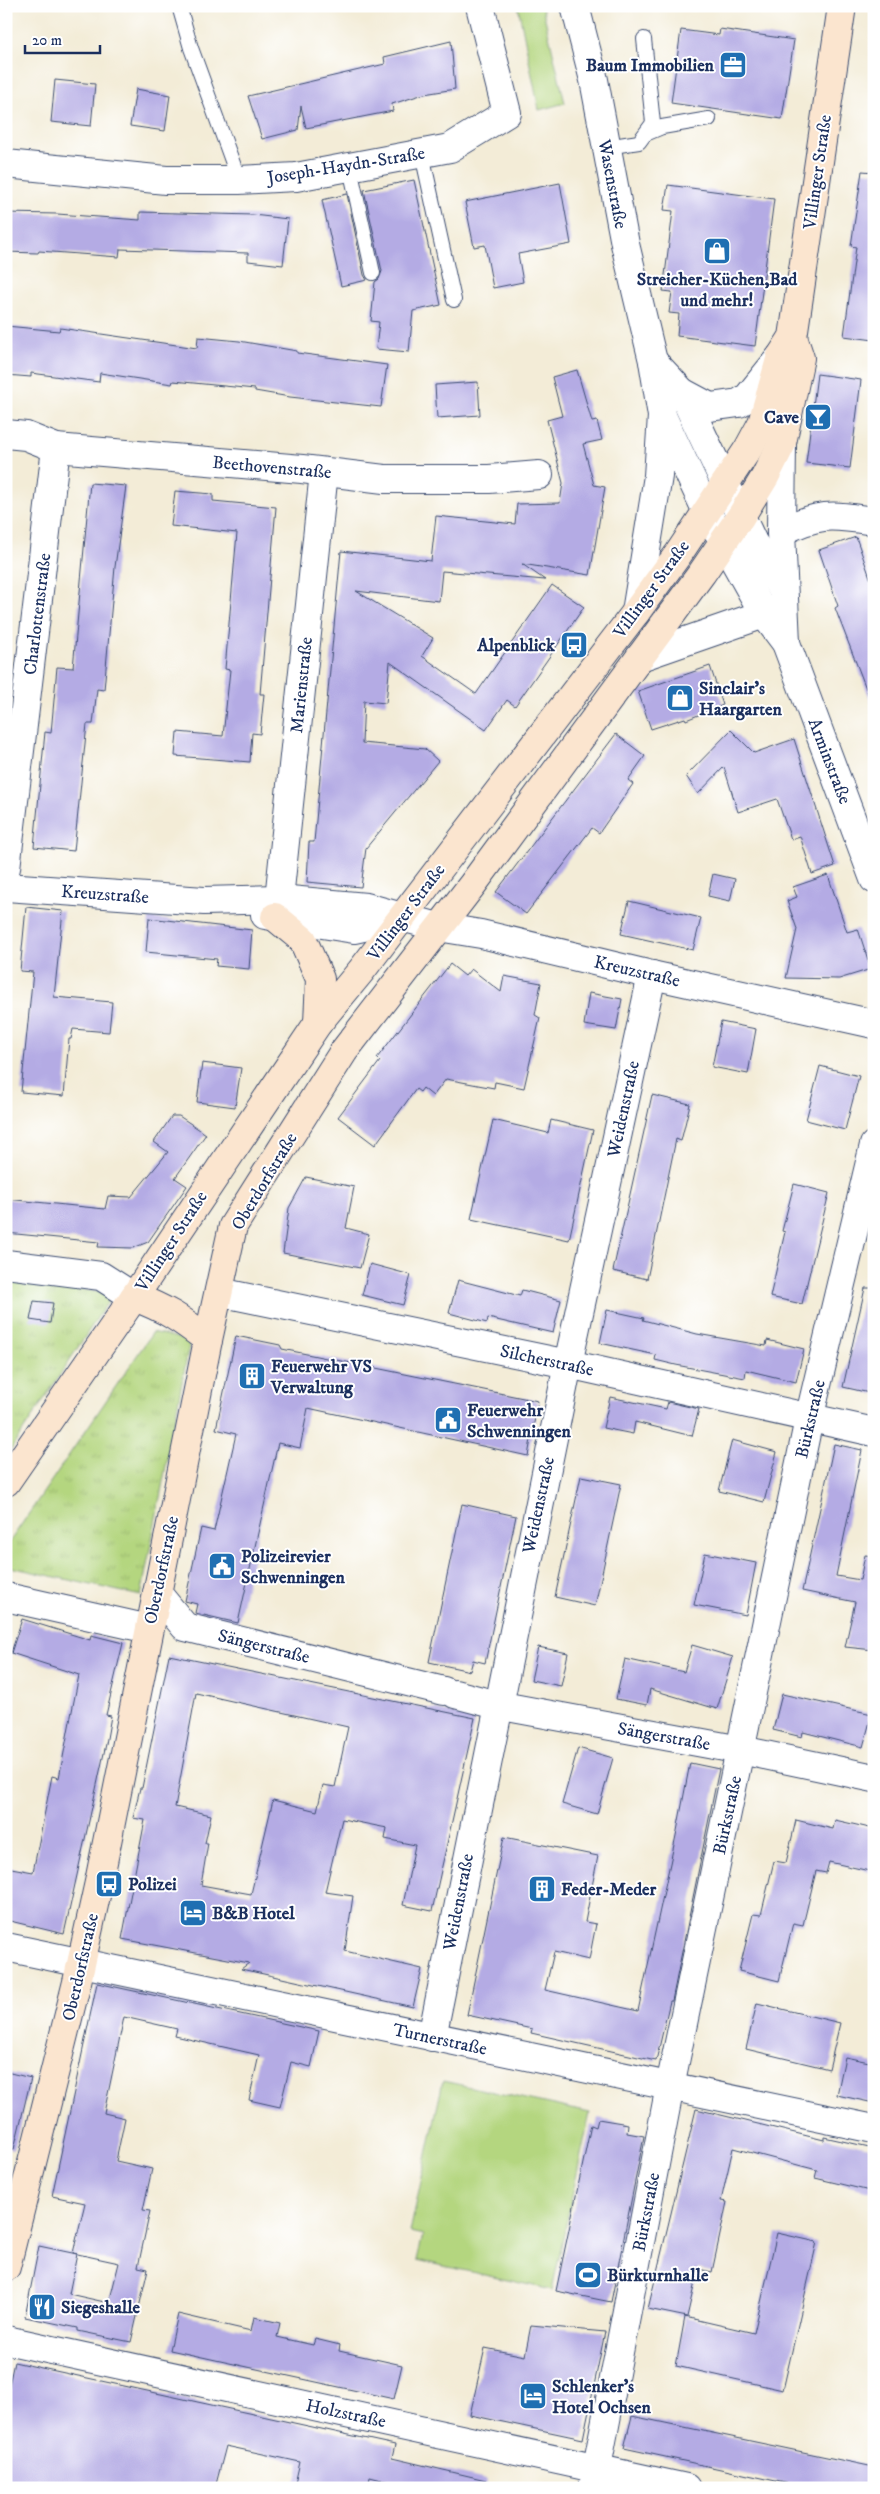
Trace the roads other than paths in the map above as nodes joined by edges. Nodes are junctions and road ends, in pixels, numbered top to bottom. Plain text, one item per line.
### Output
1 (179, 6) edge
2 (480, 6) edge
3 (575, 6) edge
4 (842, 6) edge
5 (644, 39) dead end
6 (709, 119) dead end
7 (648, 133) junction
8 (606, 147) junction
9 (422, 154) junction
10 (6, 164) edge
11 (350, 168) junction
12 (239, 180) junction
13 (373, 273) dead end
14 (454, 300) dead end
15 (787, 347) junction
16 (653, 361) junction
17 (682, 392) junction
18 (662, 416) junction
19 (6, 434) edge
20 (782, 443) junction
21 (56, 448) junction
22 (324, 472) junction
23 (539, 475) dead end
24 (726, 485) junction
25 (707, 512) junction
26 (741, 516) junction
27 (868, 520) edge
28 (781, 532) junction
29 (723, 540) junction
30 (785, 594) junction
31 (636, 612) junction
32 (764, 614) junction
33 (786, 643) junction
34 (640, 657) junction
35 (6, 868) edge
36 (874, 879) edge
37 (6, 887) edge
38 (277, 908) junction
39 (401, 918) junction
40 (438, 927) junction
41 (652, 975) junction
42 (318, 1023) junction
43 (874, 1024) edge
44 (874, 1145) edge
45 (6, 1264) edge
46 (219, 1292) junction
47 (134, 1297) junction
48 (208, 1340) junction
49 (568, 1364) junction
50 (809, 1419) junction
51 (874, 1432) edge
52 (7, 1479) edge
53 (156, 1593) junction
54 (6, 1597) edge
55 (149, 1629) junction
56 (497, 1705) junction
57 (741, 1750) junction
58 (874, 1778) edge
59 (6, 1947) edge
60 (82, 1962) junction
61 (432, 2037) junction
62 (670, 2086) junction
63 (874, 2129) edge
64 (6, 2267) edge
65 (6, 2340) edge
66 (595, 2478) edge
67 (686, 2488) edge

1 - 12 lane
2 - 9 street, Joseph-Haydn-Straße
3 - 8 street, Wasenstraße
4 - 15 main road, Villinger Straße
5 - 7 lane
6 - 7 lane
7 - 8 lane
8 - 16 street, Wasenstraße
9 - 11 street, Joseph-Haydn-Straße
9 - 14 lane
10 - 12 street, Joseph-Haydn-Straße
11 - 12 street, Joseph-Haydn-Straße
11 - 13 lane
15 - 17 street, Wasenstraße
15 - 20 main road, Villinger Straße
15 - 24 main road, Villinger Straße
16 - 17 street, Wasenstraße
16 - 18 street, Wasenstraße
17 - 24 street, Wasenstraße
18 - 25 street, Wasenstraße
18 - 31 street, Wasenstraße
19 - 21 street, Beethovenstraße
20 - 26 main road, Villinger Straße
20 - 28 street, Arminstraße
21 - 22 street, Beethovenstraße
21 - 35 street, Charlottenstraße
22 - 23 street, Beethovenstraße
22 - 38 street, Marienstraße
24 - 25 main road, Villinger Straße
24 - 26 street
25 - 29 street, Arminstraße
25 - 31 main road, Villinger Straße
26 - 29 main road, Villinger Straße
26 - 30 street
27 - 28 street
28 - 30 street, Arminstraße
29 - 32 street, Arminstraße
29 - 34 main road, Villinger Straße
30 - 33 street, Arminstraße
31 - 39 main road, Villinger Straße
32 - 33 street, Arminstraße
32 - 34 street
33 - 36 street, Arminstraße
34 - 40 main road, Villinger Straße
37 - 38 street, Kreuzstraße
38 - 39 street, Kreuzstraße
38 - 42 main road
39 - 40 street, Kreuzstraße
39 - 42 main road, Villinger Straße
40 - 41 street, Kreuzstraße
40 - 46 main road, Oberdorfstraße
41 - 43 street, Kreuzstraße
41 - 49 street, Weidenstraße
42 - 47 main road, Villinger Straße
44 - 50 street, Bürkstraße
45 - 47 street
46 - 48 main road, Oberdorfstraße
46 - 49 street, Silcherstraße
47 - 48 main road
47 - 52 main road, Villinger Straße
48 - 53 main road, Oberdorfstraße
49 - 50 street, Silcherstraße
49 - 56 street, Weidenstraße
50 - 51 street, Silcherstraße
50 - 57 street, Bürkstraße
53 - 55 main road, Oberdorfstraße
53 - 56 street, Sängerstraße
54 - 55 street
55 - 60 main road, Oberdorfstraße
56 - 57 street, Sängerstraße
56 - 61 street, Weidenstraße
57 - 58 street, Sängerstraße
57 - 62 street, Bürkstraße
59 - 60 street, Turnerstraße
60 - 61 street, Turnerstraße
60 - 64 main road, Oberdorfstraße
61 - 62 street, Turnerstraße
62 - 63 street, Turnerstraße
62 - 66 street, Bürkstraße
65 - 66 street, Holzstraße
66 - 67 street, Holzstraße

